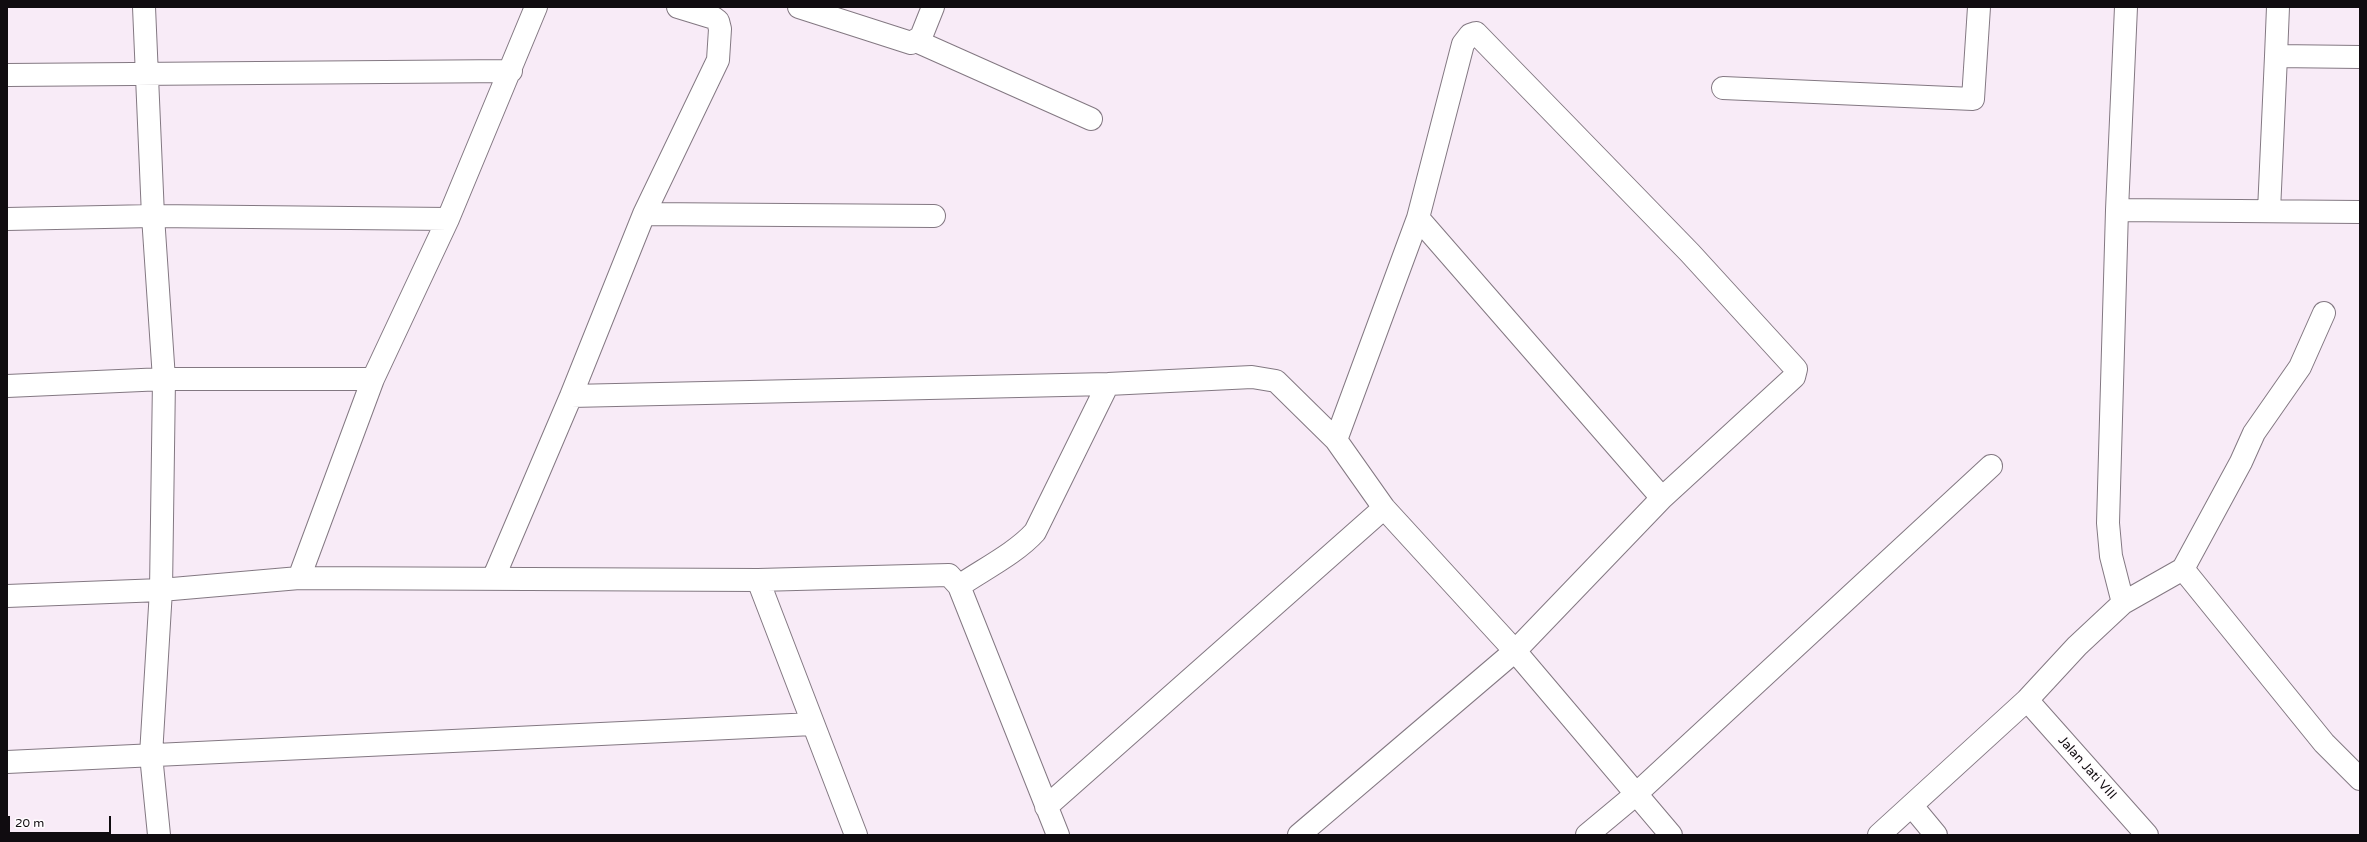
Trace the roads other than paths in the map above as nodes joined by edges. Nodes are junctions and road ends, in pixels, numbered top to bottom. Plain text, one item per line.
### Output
1 (144, 7) edge
2 (536, 7) edge
3 (678, 7) edge
4 (799, 7) edge
5 (933, 7) edge
6 (1979, 7) edge
7 (2126, 7) edge
8 (2278, 7) edge
9 (916, 42) junction
10 (2276, 56) junction
11 (2360, 57) edge
12 (512, 71) junction
13 (148, 75) junction
14 (7, 76) edge
15 (1724, 88) dead end
16 (1091, 119) dead end
17 (2117, 210) junction
18 (2269, 211) junction
19 (2360, 212) edge
20 (644, 214) junction
21 (153, 216) junction
22 (934, 216) dead end
23 (1418, 218) junction
24 (7, 219) edge
25 (448, 219) junction
26 (2324, 313) dead end
27 (164, 379) junction
28 (373, 379) junction
29 (1108, 384) junction
30 (7, 386) edge
31 (571, 396) junction
32 (1336, 440) junction
33 (1991, 466) dead end
34 (1662, 498) junction
35 (1384, 508) junction
36 (2183, 569) junction
37 (299, 578) junction
38 (493, 579) junction
39 (758, 580) junction
40 (959, 586) junction
41 (161, 590) junction
42 (7, 596) edge
43 (2123, 603) junction
44 (1515, 651) junction
45 (2027, 700) junction
46 (813, 724) junction
47 (151, 755) junction
48 (7, 762) edge
49 (2360, 779) edge
50 (1635, 795) junction
51 (1912, 806) junction
52 (1046, 807) junction
53 (159, 835) edge
54 (856, 835) edge
55 (1058, 835) edge
56 (1299, 835) edge
57 (1587, 835) edge
58 (1671, 835) edge
59 (1880, 835) edge
60 (1936, 835) edge
61 (2147, 835) edge

1 - 13 street
2 - 12 street
3 - 20 street
4 - 9 street
5 - 9 street
6 - 15 street
7 - 17 street
8 - 10 street
9 - 16 street
10 - 11 street
10 - 18 street
12 - 13 street
12 - 25 street
13 - 14 street
13 - 21 street
17 - 18 street
17 - 43 street
18 - 19 street
20 - 22 street
20 - 31 street
21 - 24 street
21 - 25 street
21 - 27 street
23 - 32 street
23 - 34 street
23 - 34 street
25 - 28 street
26 - 36 street
27 - 28 street
27 - 30 street
27 - 41 street
28 - 37 street
29 - 31 street
29 - 32 street
29 - 40 street
31 - 38 street
32 - 35 street
33 - 50 street
34 - 44 street
35 - 44 street
35 - 52 street
36 - 43 street
36 - 49 street
37 - 38 street
37 - 41 street
38 - 39 street
39 - 40 street
39 - 46 street
40 - 52 street
41 - 42 street
41 - 47 street
43 - 45 street
44 - 50 street
44 - 56 street
45 - 51 street
45 - 61 street, Jalan Jati VIII
46 - 47 street
46 - 54 street
47 - 48 street
47 - 53 street
50 - 57 street
50 - 58 street
51 - 59 street
51 - 60 street
52 - 55 street

